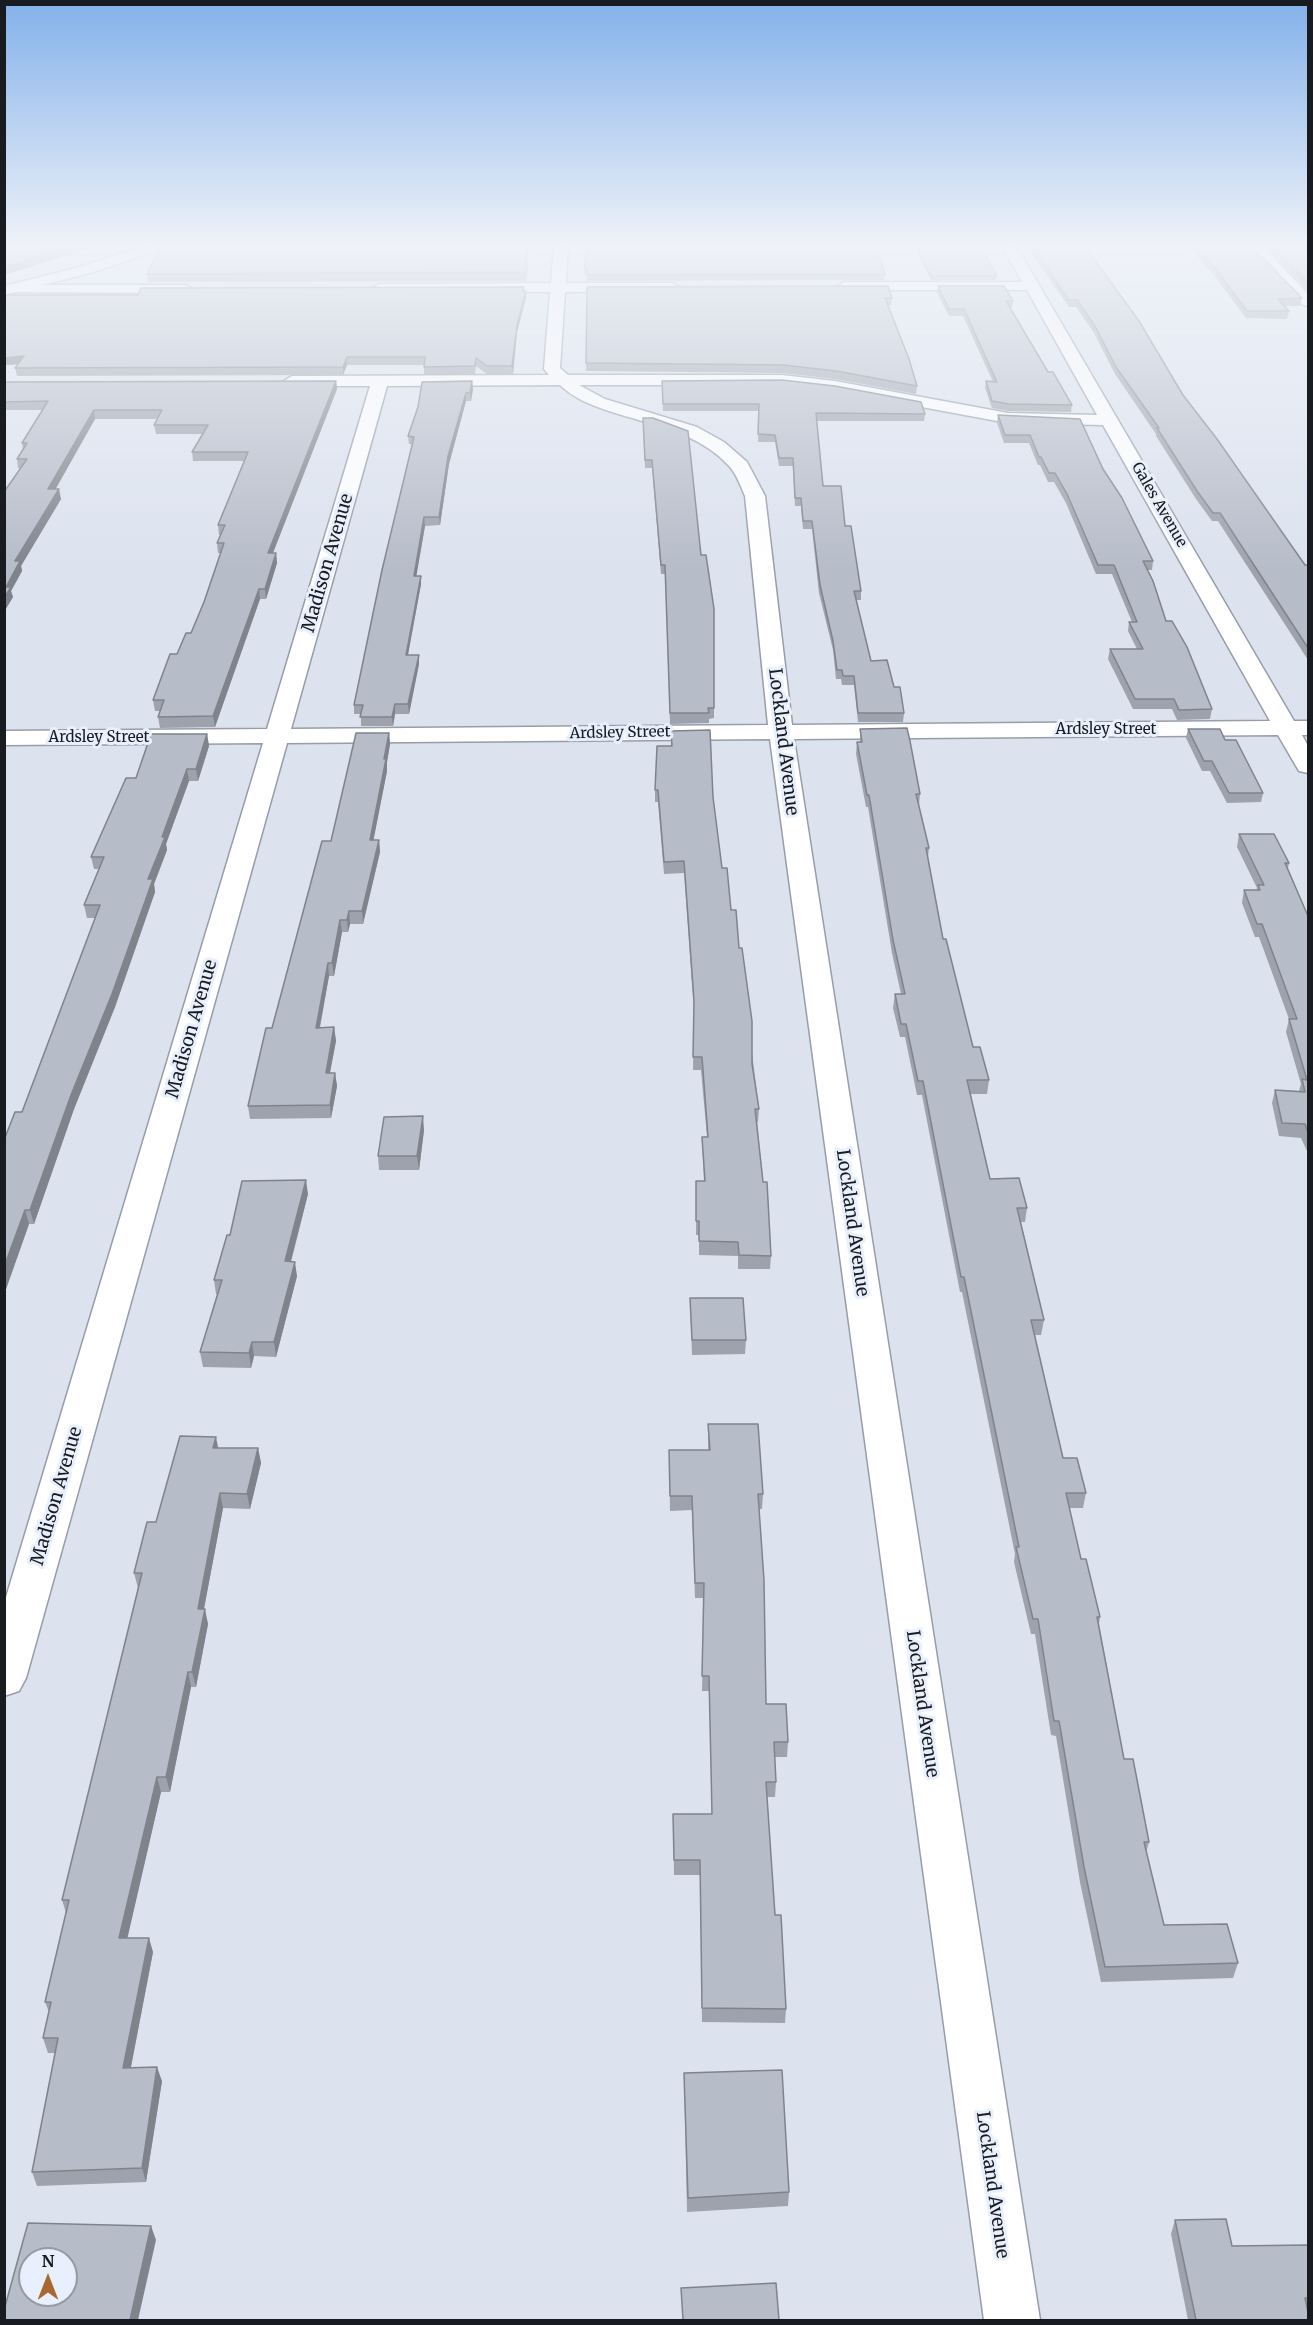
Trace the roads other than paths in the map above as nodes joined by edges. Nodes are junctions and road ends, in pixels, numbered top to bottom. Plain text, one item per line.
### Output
1 (553, 352) edge
2 (1071, 352) edge
3 (274, 381) edge
4 (380, 381) junction
5 (561, 381) junction
6 (1111, 420) junction
7 (1297, 729) edge
8 (781, 731) junction
9 (278, 736) junction
10 (4, 738) edge
11 (1308, 766) edge
12 (4, 1678) edge
13 (1012, 2320) edge

1 - 5 street
2 - 6 street, Gales Avenue
3 - 4 street
4 - 5 street
4 - 9 street, Madison Avenue
5 - 6 street
5 - 8 street, Lockland Avenue
6 - 7 street, Gales Avenue
7 - 8 street, Ardsley Street
7 - 11 street, Gales Avenue
8 - 9 street, Ardsley Street
8 - 13 street, Lockland Avenue
9 - 10 street, Ardsley Street
9 - 12 street, Madison Avenue

